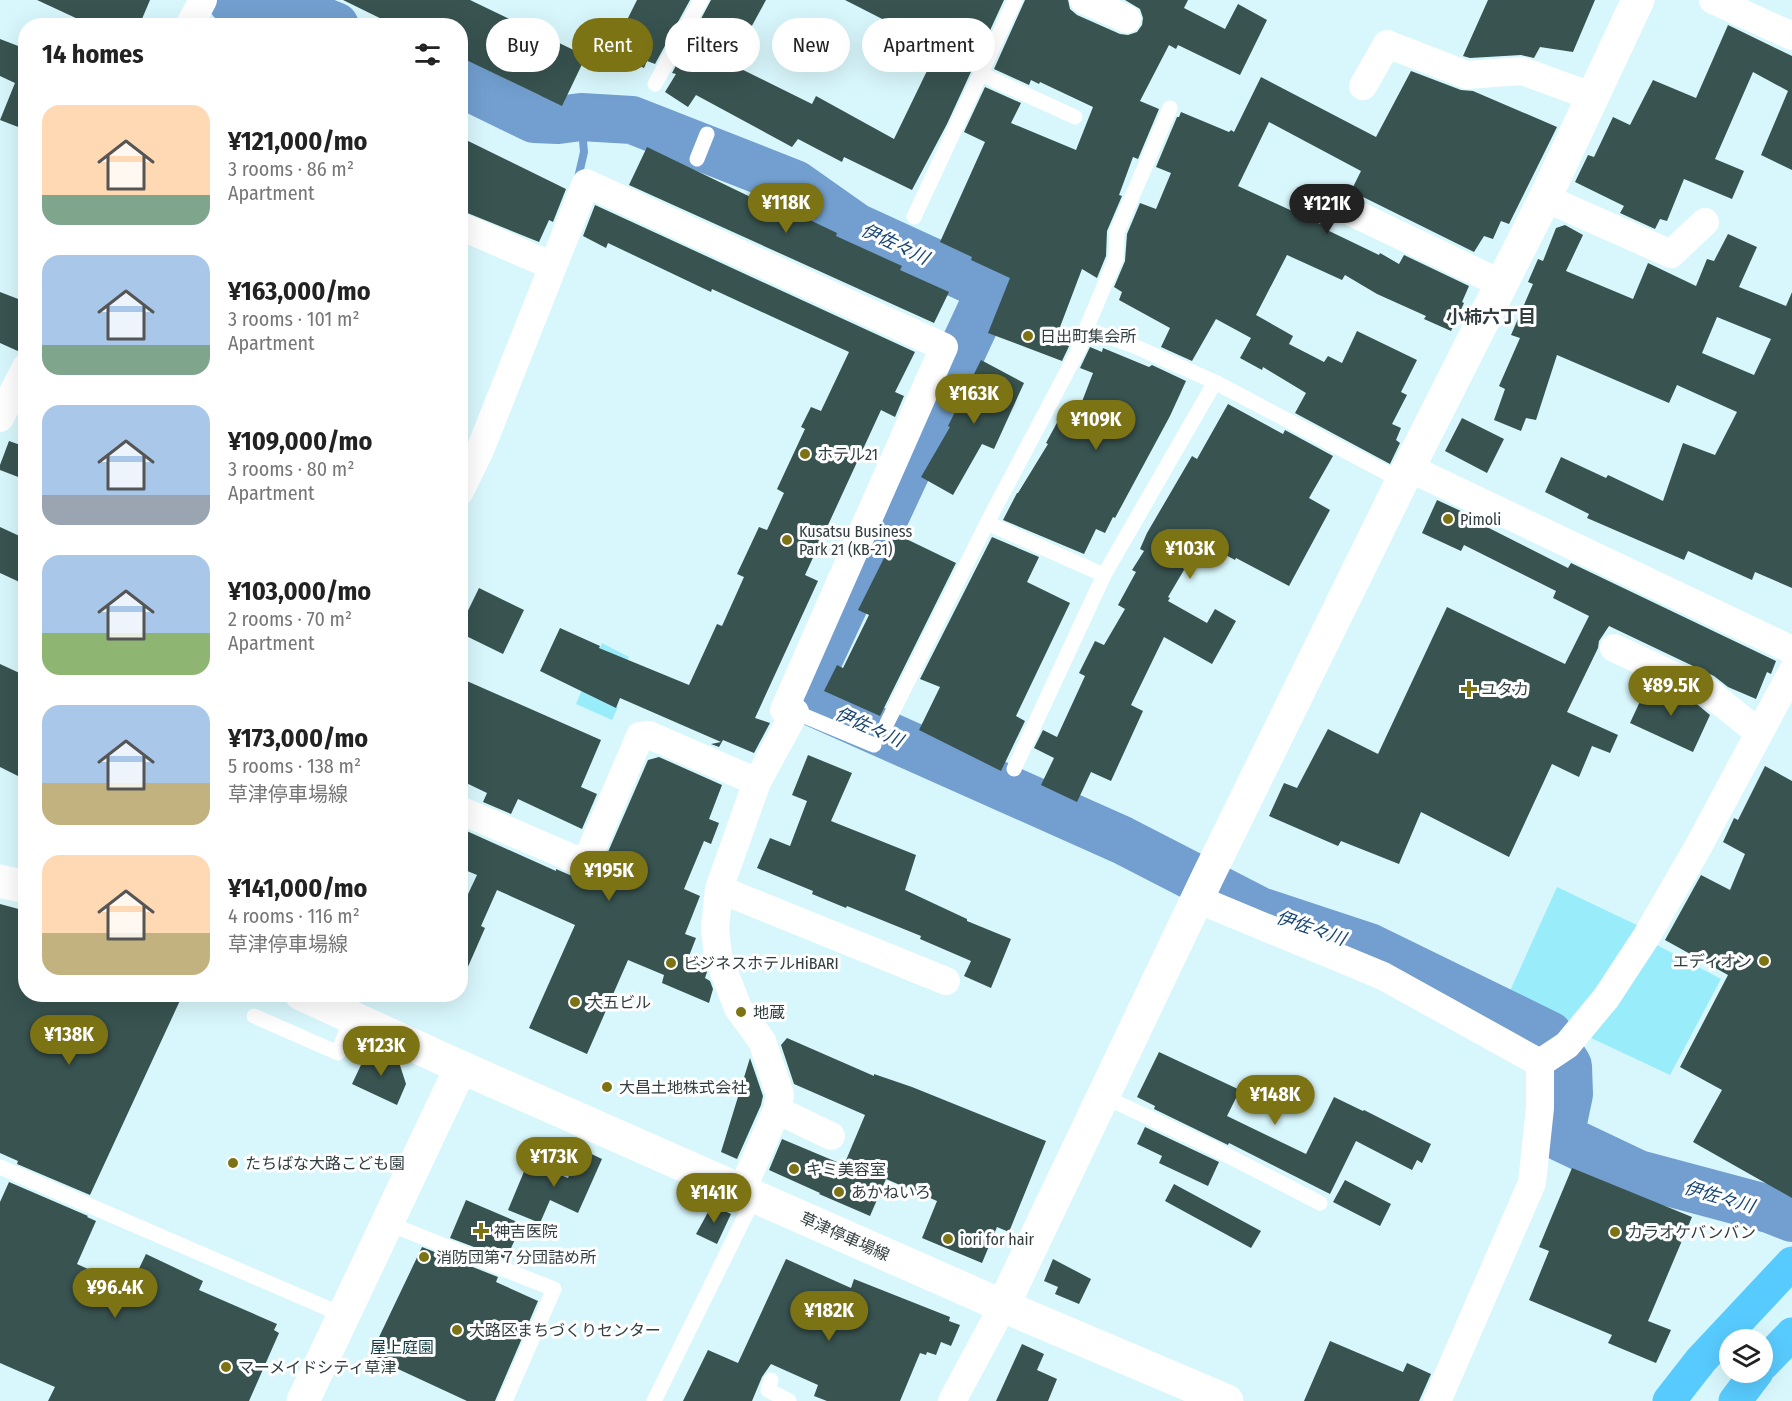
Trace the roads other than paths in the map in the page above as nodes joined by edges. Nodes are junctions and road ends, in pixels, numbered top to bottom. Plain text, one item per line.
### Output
1 (203, 0) edge
2 (701, 0) edge
3 (1015, 0) edge
4 (1084, 0) edge
5 (1638, 0) edge
6 (1713, 0) edge
7 (193, 18) edge
8 (1127, 19) dead end
9 (1792, 36) edge
10 (981, 74) junction
11 (656, 84) dead end
12 (1363, 87) dead end
13 (1592, 100) junction
14 (1170, 108) dead end
15 (1075, 117) dead end
16 (707, 134) dead end
17 (697, 159) dead end
18 (1545, 198) junction
19 (1345, 209) dead end
20 (914, 217) dead end
21 (1705, 222) dead end
22 (468, 229) edge
23 (553, 266) junction
24 (1502, 284) junction
25 (1086, 329) junction
26 (18, 370) edge
27 (1215, 382) junction
28 (0, 418) edge
29 (1405, 474) junction
30 (468, 475) edge
31 (987, 523) junction
32 (1104, 575) junction
33 (1614, 648) dead end
34 (1792, 650) edge
35 (1792, 672) edge
36 (795, 712) junction
37 (887, 723) dead end
38 (1758, 732) junction
39 (874, 745) dead end
40 (1014, 769) dead end
41 (757, 782) junction
42 (468, 813) edge
43 (0, 881) edge
44 (18, 885) edge
45 (1202, 888) junction
46 (719, 889) junction
47 (946, 981) dead end
48 (319, 1002) edge
49 (254, 1016) dead end
50 (352, 1017) junction
51 (1541, 1062) junction
52 (461, 1067) junction
53 (1103, 1096) junction
54 (777, 1110) junction
55 (831, 1136) dead end
56 (0, 1167) edge
57 (749, 1193) junction
58 (1320, 1203) dead end
59 (387, 1223) junction
60 (1792, 1263) edge
61 (1003, 1306) junction
62 (343, 1315) junction
63 (1792, 1334) edge
64 (1773, 1354) edge
65 (771, 1380) dead end
66 (1749, 1383) edge
67 (303, 1401) edge
68 (505, 1401) edge
69 (654, 1401) edge
70 (789, 1401) edge
71 (952, 1401) edge
72 (1227, 1401) edge
73 (1437, 1401) edge
74 (1669, 1401) edge
75 (1735, 1401) edge

1 - 7 street
2 - 11 lane
3 - 10 lane
4 - 8 street
5 - 13 street
6 - 9 street
10 - 15 lane
10 - 20 lane
12 - 13 street
13 - 18 street
14 - 25 lane
16 - 17 lane
18 - 21 street
18 - 24 street
19 - 24 street
22 - 23 street
23 - 30 street
23 - 36 street
24 - 29 street
25 - 27 lane
25 - 31 lane
26 - 28 street
27 - 29 lane
27 - 32 lane
29 - 34 street
29 - 45 street
31 - 32 lane
31 - 37 lane
32 - 40 lane
33 - 38 street
35 - 38 street
36 - 39 lane
36 - 41 street
38 - 51 street
41 - 42 street
41 - 46 street
43 - 44 street
45 - 51 street
45 - 53 street
46 - 47 street
46 - 54 street
48 - 50 street, 草津停車場線
49 - 50 lane
50 - 52 street, 草津停車場線
51 - 73 street
52 - 57 street, 草津停車場線
52 - 59 street
53 - 58 lane
53 - 61 street
54 - 55 street
54 - 57 street
56 - 62 lane
57 - 61 street, 草津停車場線
57 - 69 lane
59 - 62 street
59 - 68 lane
60 - 74 highway
61 - 71 street
61 - 72 street, 草津停車場線
62 - 67 street
63 - 64 highway
65 - 70 lane
66 - 75 highway

